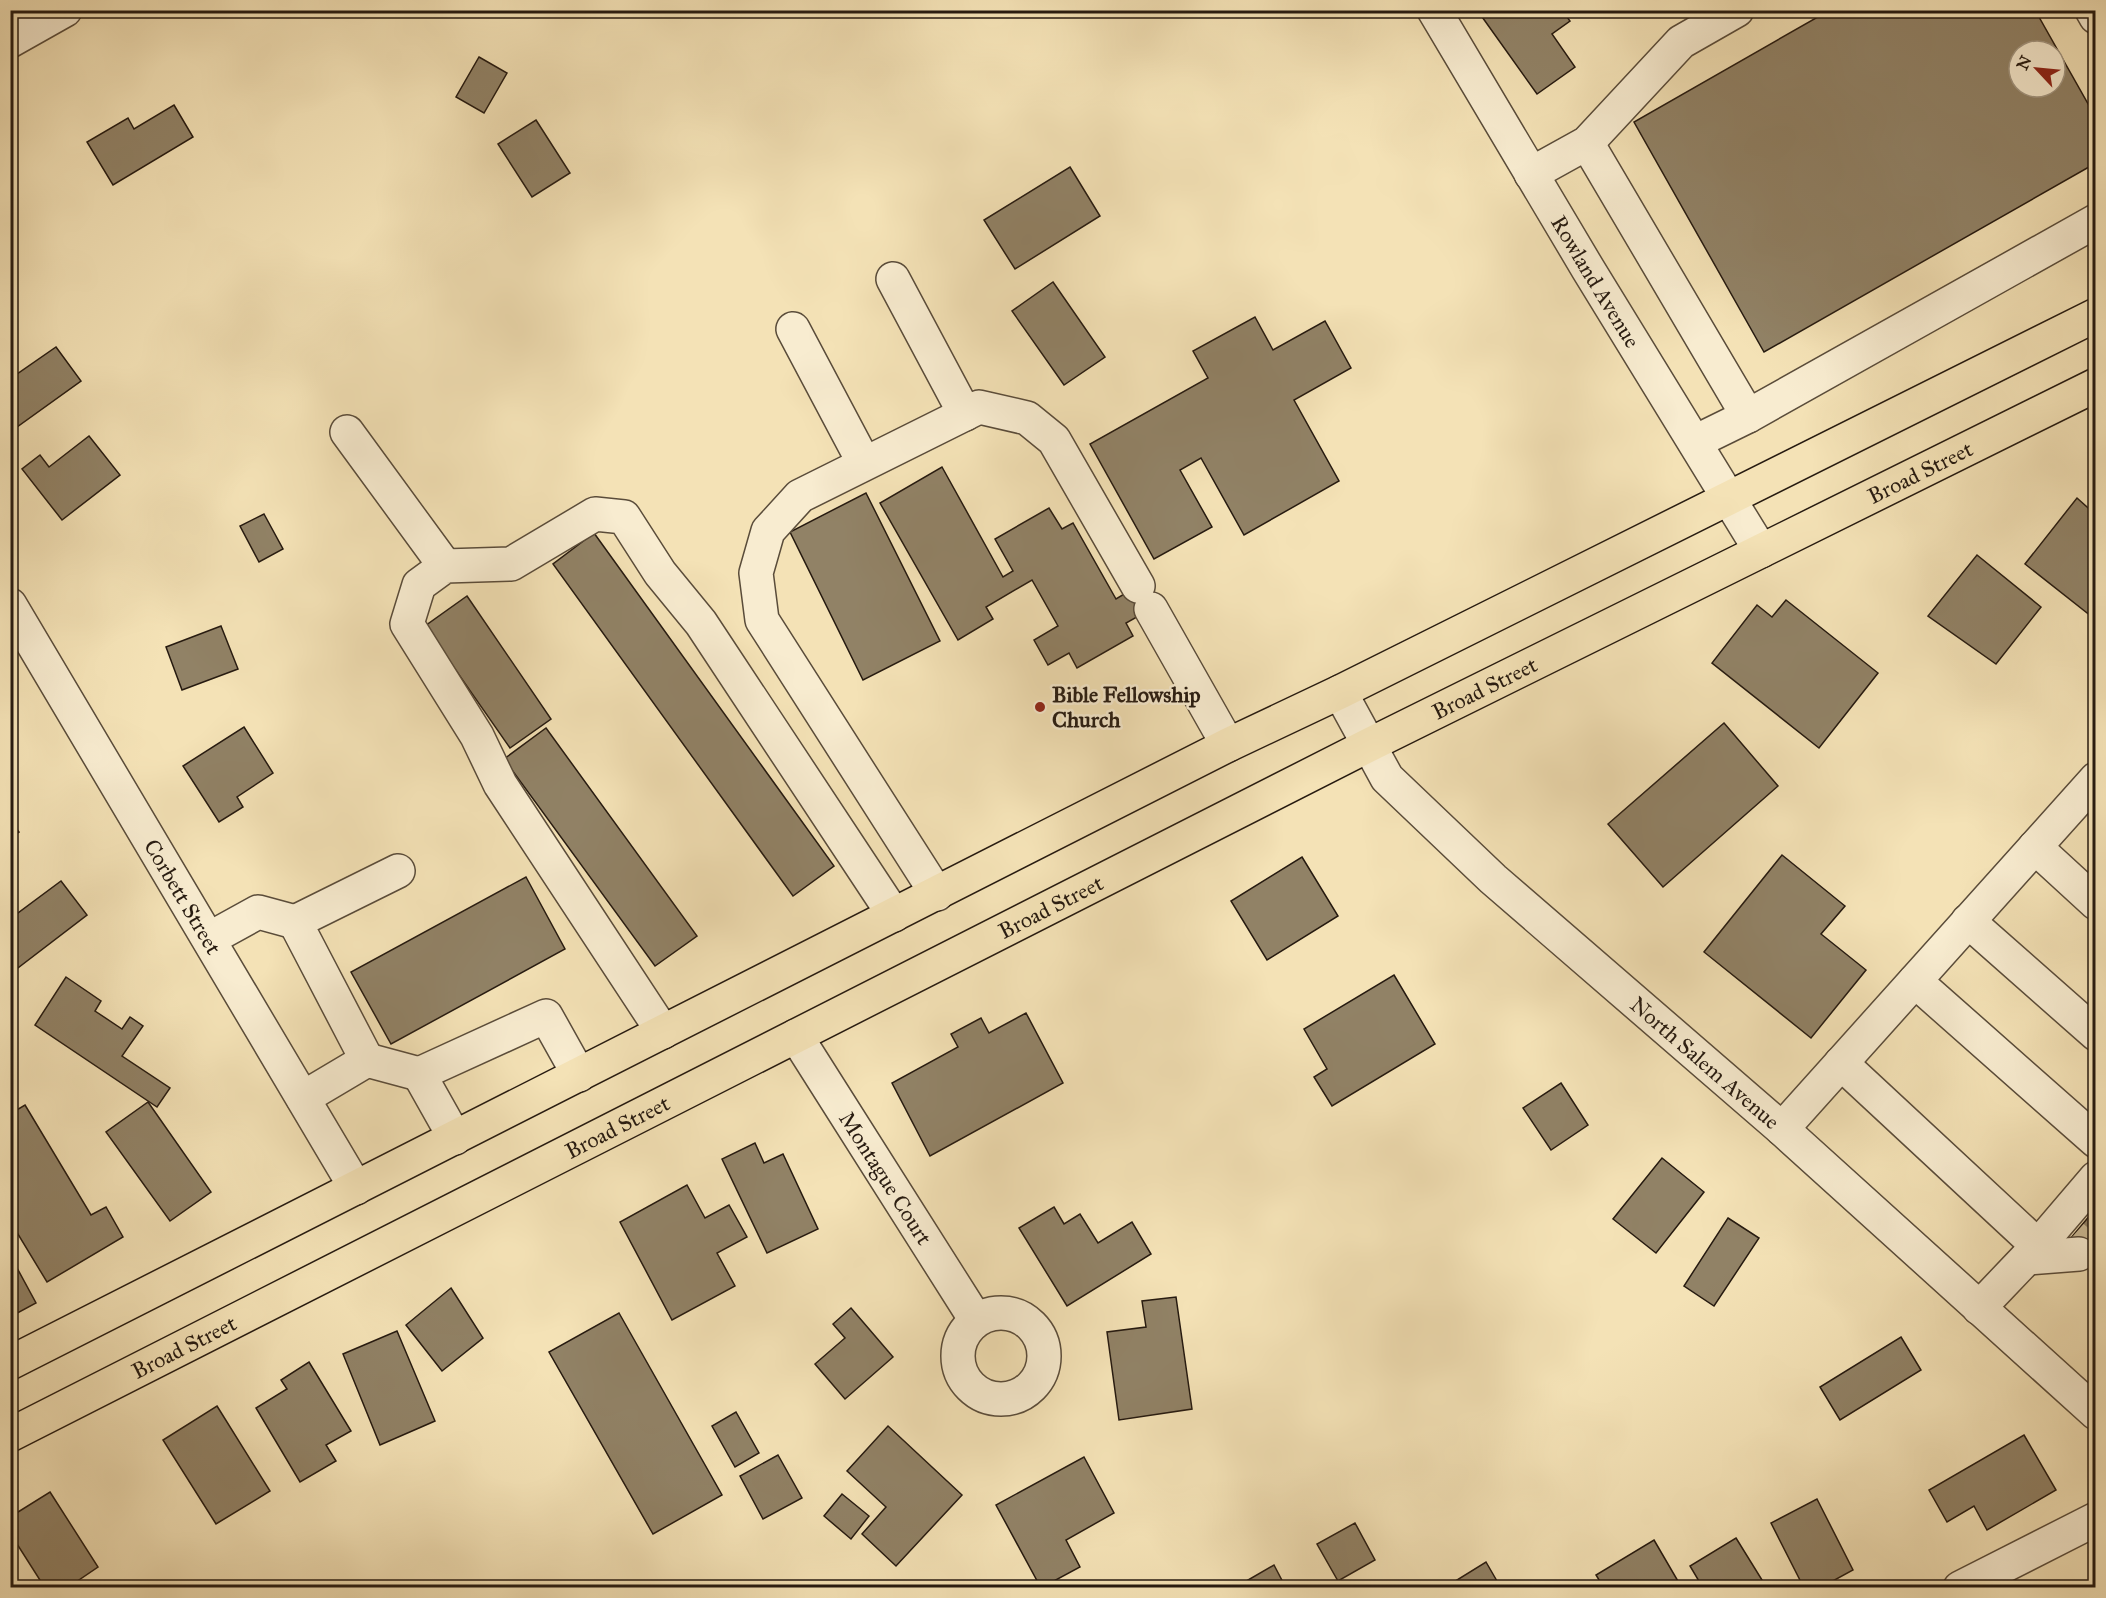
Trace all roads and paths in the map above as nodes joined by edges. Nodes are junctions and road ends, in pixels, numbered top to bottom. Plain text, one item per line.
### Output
1 (65, 10) edge
2 (1434, 10) edge
3 (1737, 10) edge
4 (2092, 10) edge
5 (2096, 17) edge
6 (10, 41) edge
7 (1587, 142) junction
8 (1532, 174) junction
9 (2096, 221) edge
10 (893, 279) dead end
11 (2096, 315) edge
12 (793, 329) dead end
13 (2096, 385) edge
14 (964, 414) junction
15 (1748, 416) junction
16 (347, 432) dead end
17 (1695, 442) junction
18 (864, 463) junction
19 (1728, 497) junction
20 (1761, 551) junction
21 (445, 566) junction
22 (10, 605) edge
23 (1340, 692) junction
24 (1228, 745) junction
25 (1369, 746) junction
26 (2096, 779) edge
27 (2035, 847) junction
28 (398, 871) dead end
29 (937, 894) junction
30 (2096, 903) edge
31 (894, 915) junction
32 (1968, 921) junction
33 (295, 922) junction
34 (208, 939) junction
35 (1915, 981) junction
36 (663, 1032) junction
37 (2096, 1034) edge
38 (796, 1036) junction
39 (367, 1060) junction
40 (1841, 1063) junction
41 (419, 1074) junction
42 (579, 1075) junction
43 (303, 1098) junction
44 (1782, 1129) junction
45 (455, 1138) junction
46 (2096, 1141) edge
47 (2096, 1178) edge
48 (356, 1188) junction
49 (2032, 1252) junction
50 (2079, 1254) dead end
51 (1979, 1308) junction
52 (976, 1320) dead end
53 (10, 1363) edge
54 (2096, 1413) edge
55 (10, 1435) edge
56 (2096, 1519) edge
57 (1960, 1587) edge

1 - 6 street
2 - 8 street, Rowland Avenue
3 - 7 street
4 - 5 street
7 - 8 street
7 - 15 street
8 - 17 street, Rowland Avenue
9 - 15 street
10 - 14 street
11 - 19 main road
12 - 18 street
13 - 20 main road, Broad Street
14 - 18 street
14 - 24 street
15 - 17 street
16 - 21 street
17 - 19 street, Rowland Avenue
18 - 29 street
19 - 20 street, Rowland Avenue
19 - 23 main road
20 - 25 main road, Broad Street
21 - 31 street
21 - 36 street
22 - 34 street, Corbett Street
23 - 24 main road
23 - 25 street, North Salem Avenue
24 - 29 main road
25 - 38 main road, Broad Street
25 - 44 street, North Salem Avenue
26 - 27 street
27 - 30 street
27 - 32 street
28 - 33 street
29 - 31 main road
31 - 36 main road
32 - 35 street
32 - 37 street
33 - 34 street
33 - 39 street
34 - 43 street, Corbett Street
35 - 40 street
35 - 46 street
36 - 42 main road
38 - 52 street, Montague Court
38 - 55 main road, Broad Street
39 - 41 street
39 - 43 street
40 - 44 street
40 - 49 street
41 - 42 street
41 - 45 street
42 - 45 main road
43 - 48 street, Corbett Street
44 - 51 street, North Salem Avenue
45 - 48 main road
47 - 49 street
48 - 53 main road
49 - 50 street
49 - 51 street
51 - 54 street, North Salem Avenue
56 - 57 street

